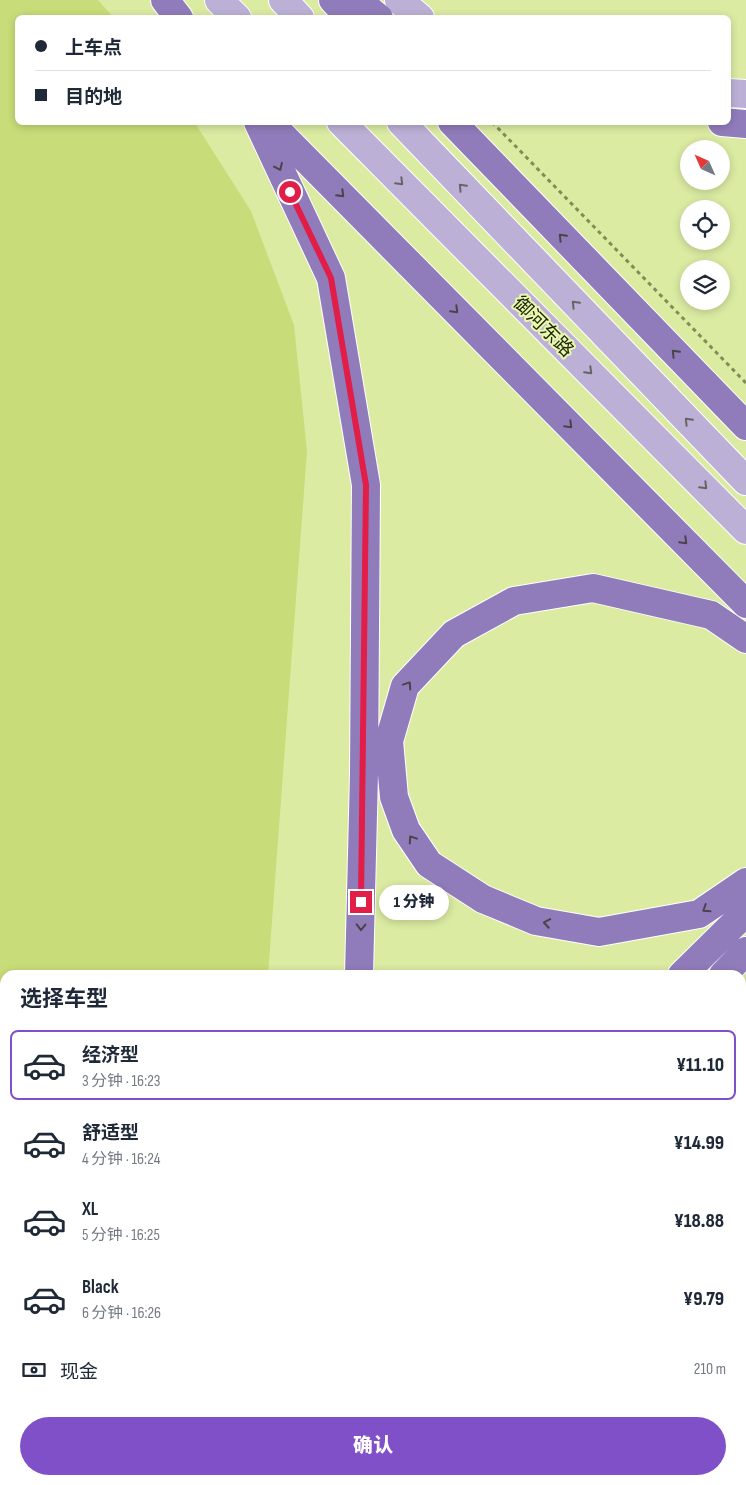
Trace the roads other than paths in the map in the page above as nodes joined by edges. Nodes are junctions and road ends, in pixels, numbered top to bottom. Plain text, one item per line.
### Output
1 (165, 0) edge
2 (219, 0) edge
3 (283, 0) edge
4 (333, 0) edge
5 (357, 0) edge
6 (399, 0) edge
7 (178, 15) edge
8 (234, 15) edge
9 (297, 15) edge
10 (347, 15) edge
11 (375, 15) edge
12 (416, 15) edge
13 (731, 93) edge
14 (746, 94) edge
15 (731, 123) edge
16 (746, 124) edge
17 (259, 125) edge
18 (272, 125) edge
19 (344, 125) edge
20 (404, 125) edge
21 (455, 125) edge
22 (746, 426) edge
23 (746, 481) edge
24 (746, 530) edge
25 (746, 604) edge
26 (746, 639) edge
27 (746, 882) edge
28 (746, 912) edge
29 (746, 951) edge
30 (360, 970) edge
31 (687, 970) edge
32 (727, 970) edge

1 - 7 highway
2 - 8 main road
3 - 9 main road
4 - 10 highway
5 - 11 highway
6 - 12 main road
13 - 14 main road
15 - 16 highway
17 -> 30 highway
18 -> 25 highway
19 -> 24 main road, 御河东路
23 -> 20 main road, 御河东路
22 -> 21 highway
27 -> 26 highway
28 - 31 highway
29 - 32 highway

